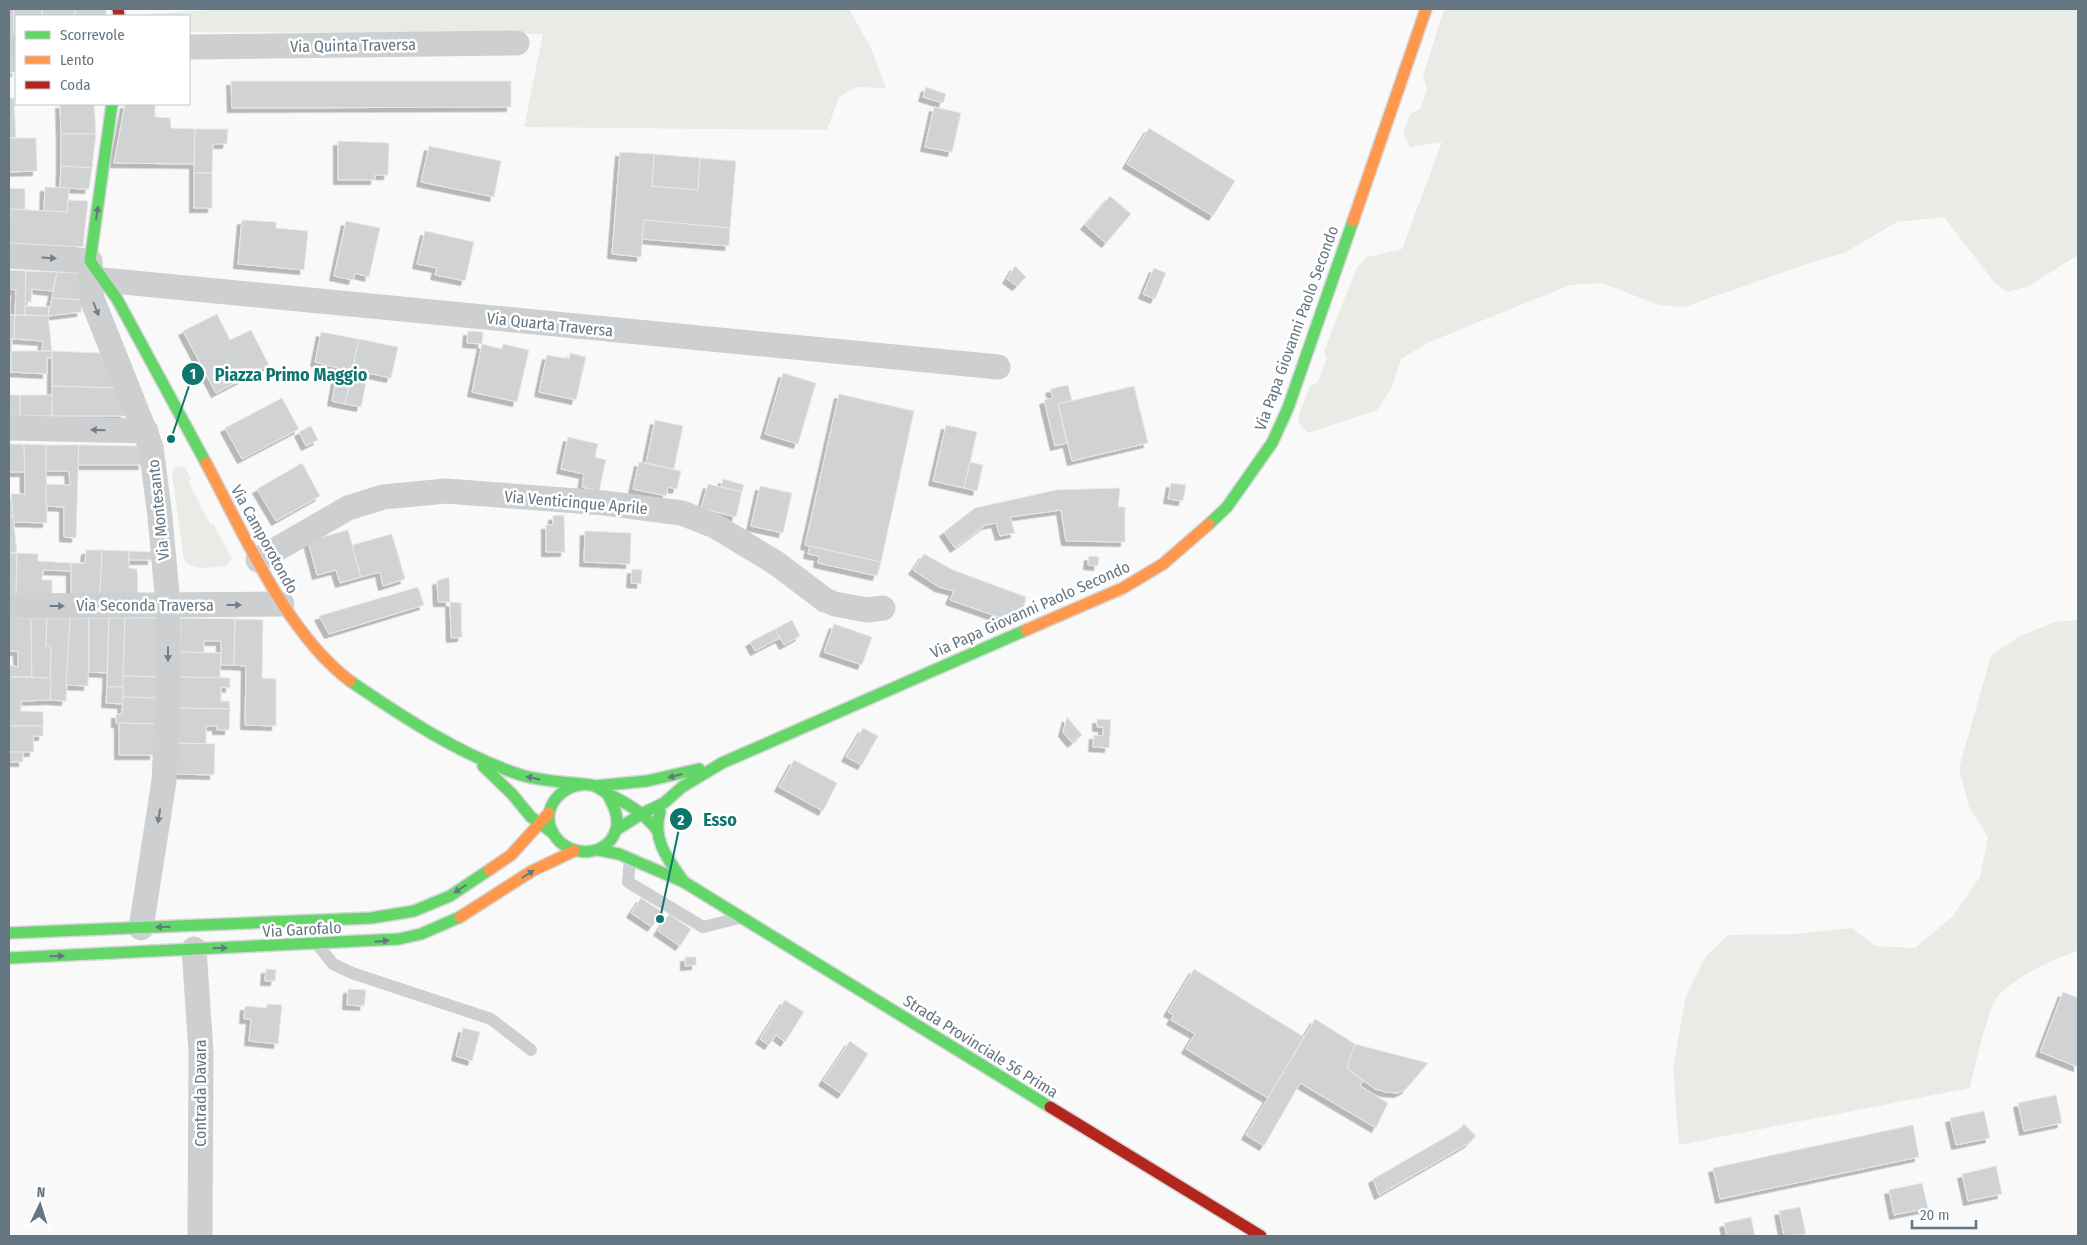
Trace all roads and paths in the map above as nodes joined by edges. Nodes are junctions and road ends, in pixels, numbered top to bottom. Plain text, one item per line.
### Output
1 (1426, 9) edge
2 (517, 43) dead end
3 (190, 47) edge
4 (112, 105) edge
5 (9, 256) edge
6 (95, 274) junction
7 (998, 368) dead end
8 (9, 428) edge
9 (146, 431) junction
10 (258, 560) junction
11 (282, 604) junction
12 (168, 605) junction
13 (9, 606) edge
14 (883, 608) dead end
15 (467, 752) junction
16 (722, 763) junction
17 (582, 784) junction
18 (595, 786) junction
19 (607, 793) junction
20 (512, 794) junction
21 (664, 803) junction
22 (550, 813) junction
23 (643, 813) junction
24 (539, 824) junction
25 (616, 830) junction
26 (657, 830) junction
27 (552, 833) junction
28 (598, 850) junction
29 (574, 852) junction
30 (511, 855) junction
31 (630, 859) junction
32 (684, 882) junction
33 (742, 918) junction
34 (140, 928) junction
35 (9, 933) edge
36 (316, 944) junction
37 (194, 950) junction
38 (9, 958) edge
39 (531, 1050) dead end
40 (200, 1236) edge
41 (1261, 1236) edge

1 - 16 main road, Via Papa Giovanni Paolo Secondo
2 - 3 street, Via Quinta Traversa
6 -> 4 main road, Via Montesanto
5 -> 6 street, Via Quarta Traversa
6 - 7 street, Via Quarta Traversa
6 -> 9 street, Via Montesanto
6 - 10 main road, Via Camporotondo
9 -> 8 street
9 - 12 street, Via Montesanto
10 - 11 main road, Via Camporotondo
10 - 14 street, Via Venticinque Aprile
12 -> 11 street, Via Seconda Traversa
11 - 15 main road, Via Camporotondo
13 -> 12 street, Via Seconda Traversa
12 -> 34 street, Via Montesanto
17 -> 15 main road
15 - 20 main road
16 -> 18 main road
16 - 21 main road
17 - 18 main road
17 - 22 main road
18 - 19 main road
19 - 23 main road
19 - 25 main road
20 - 24 main road
20 - 30 main road
21 - 23 main road
21 - 26 main road
22 - 24 main road, Via Garofalo
22 - 27 main road
23 - 25 main road
23 - 26 main road
24 - 27 main road
24 - 30 main road, Via Garofalo
25 - 28 main road
26 - 32 main road
27 - 29 main road
28 - 29 main road
28 - 31 main road
36 -> 29 main road, Via Garofalo
30 -> 34 main road, Via Garofalo
31 - 32 main road
31 - 33 lane
32 - 33 main road, Strada Provinciale 56 Prima
33 - 41 main road, Strada Provinciale 56 Prima
34 - 35 main road, Via Garofalo
37 -> 36 main road, Via Garofalo
36 - 39 lane
38 -> 37 main road, Via Garofalo
37 - 40 street, Contrada Davara

